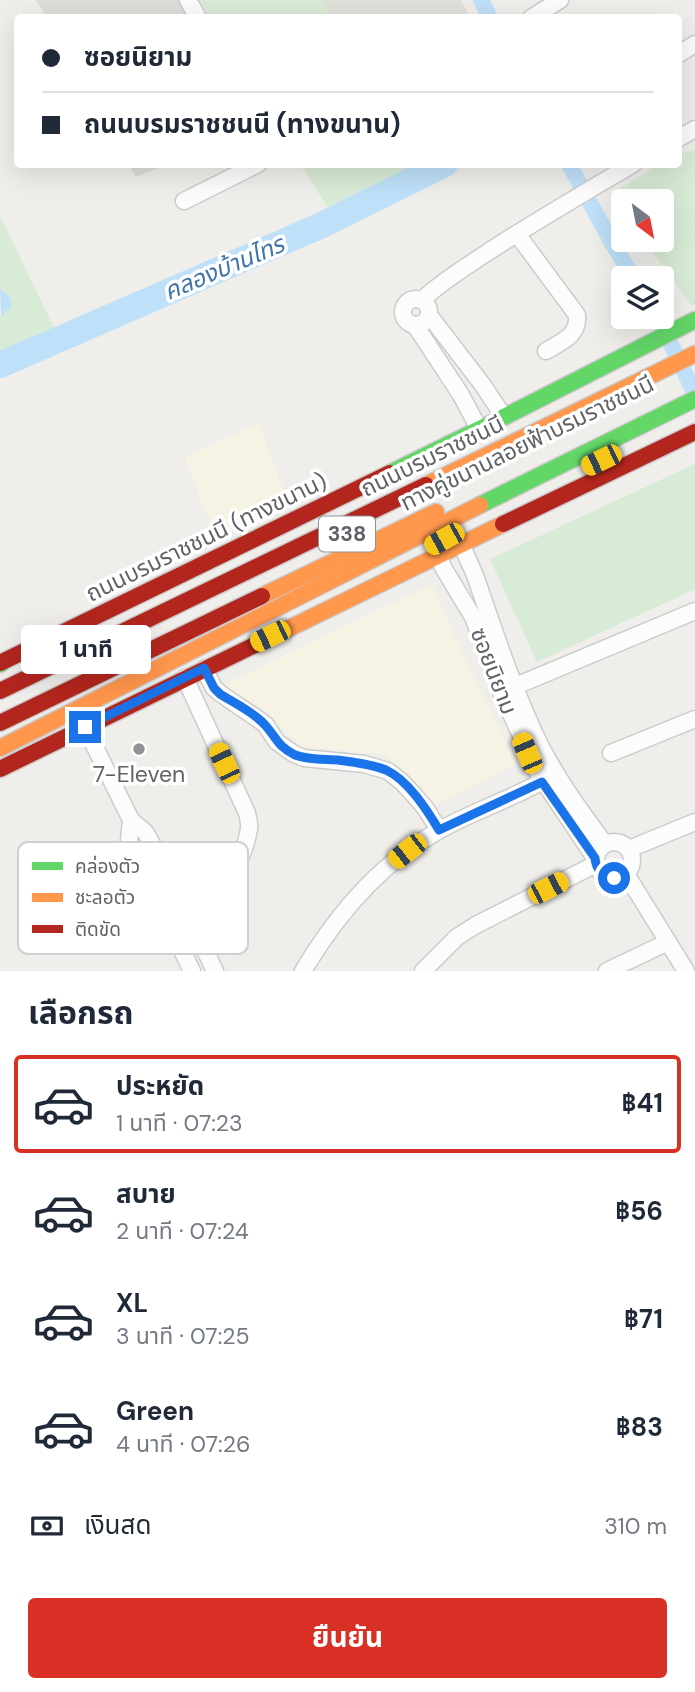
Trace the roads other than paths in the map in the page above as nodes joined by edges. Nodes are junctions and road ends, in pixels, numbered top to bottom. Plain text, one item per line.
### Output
1 (560, 0) edge
2 (537, 14) edge
3 (250, 168) edge
4 (626, 168) edge
5 (184, 201) dead end
6 (517, 233) junction
7 (422, 300) junction
8 (429, 315) junction
9 (695, 320) edge
10 (415, 325) junction
11 (695, 335) edge
12 (661, 344) junction
13 (546, 351) dead end
14 (695, 354) edge
15 (695, 366) edge
16 (695, 387) edge
17 (693, 408) edge
18 (504, 417) junction
19 (479, 429) junction
20 (695, 432) edge
21 (445, 446) junction
22 (462, 544) junction
23 (438, 555) junction
24 (695, 611) edge
25 (314, 615) junction
26 (1, 663) edge
27 (204, 668) junction
28 (185, 678) junction
29 (508, 689) junction
30 (0, 691) edge
31 (0, 703) edge
32 (695, 719) edge
33 (0, 723) edge
34 (85, 727) junction
35 (0, 748) edge
36 (33, 753) junction
37 (611, 753) dead end
38 (0, 761) edge
39 (0, 769) edge
40 (549, 777) junction
41 (131, 820) junction
42 (695, 822) edge
43 (439, 830) junction
44 (128, 842) edge
45 (151, 842) edge
46 (245, 842) edge
47 (605, 844) junction
48 (629, 849) junction
49 (595, 861) junction
50 (626, 874) junction
51 (668, 942) junction
52 (184, 954) edge
53 (207, 954) edge
54 (192, 971) edge
55 (215, 971) edge
56 (303, 971) edge
57 (423, 971) edge
58 (607, 971) edge
59 (686, 971) edge

1 - 2 street
3 - 5 street
4 - 6 street
6 - 7 street
6 - 13 street
7 - 8 street
7 - 10 street
8 - 10 street
8 - 18 street
9 - 12 main road, ถนนบรมราชชนนี (ทางขนาน) / 338
10 - 19 street
11 - 12 main road
12 - 18 main road, ถนนบรมราชชนนี (ทางขนาน) / 338
12 - 21 main road
14 - 30 main road, ถนนบรมราชชนนี / 338
15 - 31 main road, ทางคู่ขนานลอยฟ้าบรมราชชนนี / 338
16 - 33 main road, ทางคู่ขนานลอยฟ้าบรมราชชนนี / 338
17 - 25 main road
17 - 35 main road, 338
18 - 19 main road, ถนนบรมราชชนนี (ทางขนาน) / 338
19 - 21 main road, ถนนบรมราชชนนี (ทางขนาน) / 338
20 - 22 main road, 338
21 - 26 main road, ถนนบรมราชชนนี (ทางขนาน) / 338
22 - 23 main road, 338
22 - 29 street, ซอยนิยาม
23 - 25 main road, 338
23 - 29 street, ซอยนิยาม
24 - 29 street
25 - 27 main road, 338
27 - 28 main road, 338
27 - 43 street
28 - 34 main road, 338
28 - 46 street
29 - 40 street, ซอยนิยาม
32 - 37 street
34 - 36 main road, 338
34 - 41 street
36 - 38 main road
36 - 39 main road, 338
40 - 43 street
40 - 47 street, ซอยนิยาม
40 - 49 street, ซอยนิยาม
41 - 44 street
41 - 45 street
42 - 48 street
43 - 56 street
47 - 48 street
47 - 49 street
48 - 50 street
49 - 50 street
49 - 57 street
50 - 51 street
51 - 58 street
51 - 59 street
52 - 54 street
53 - 55 street

